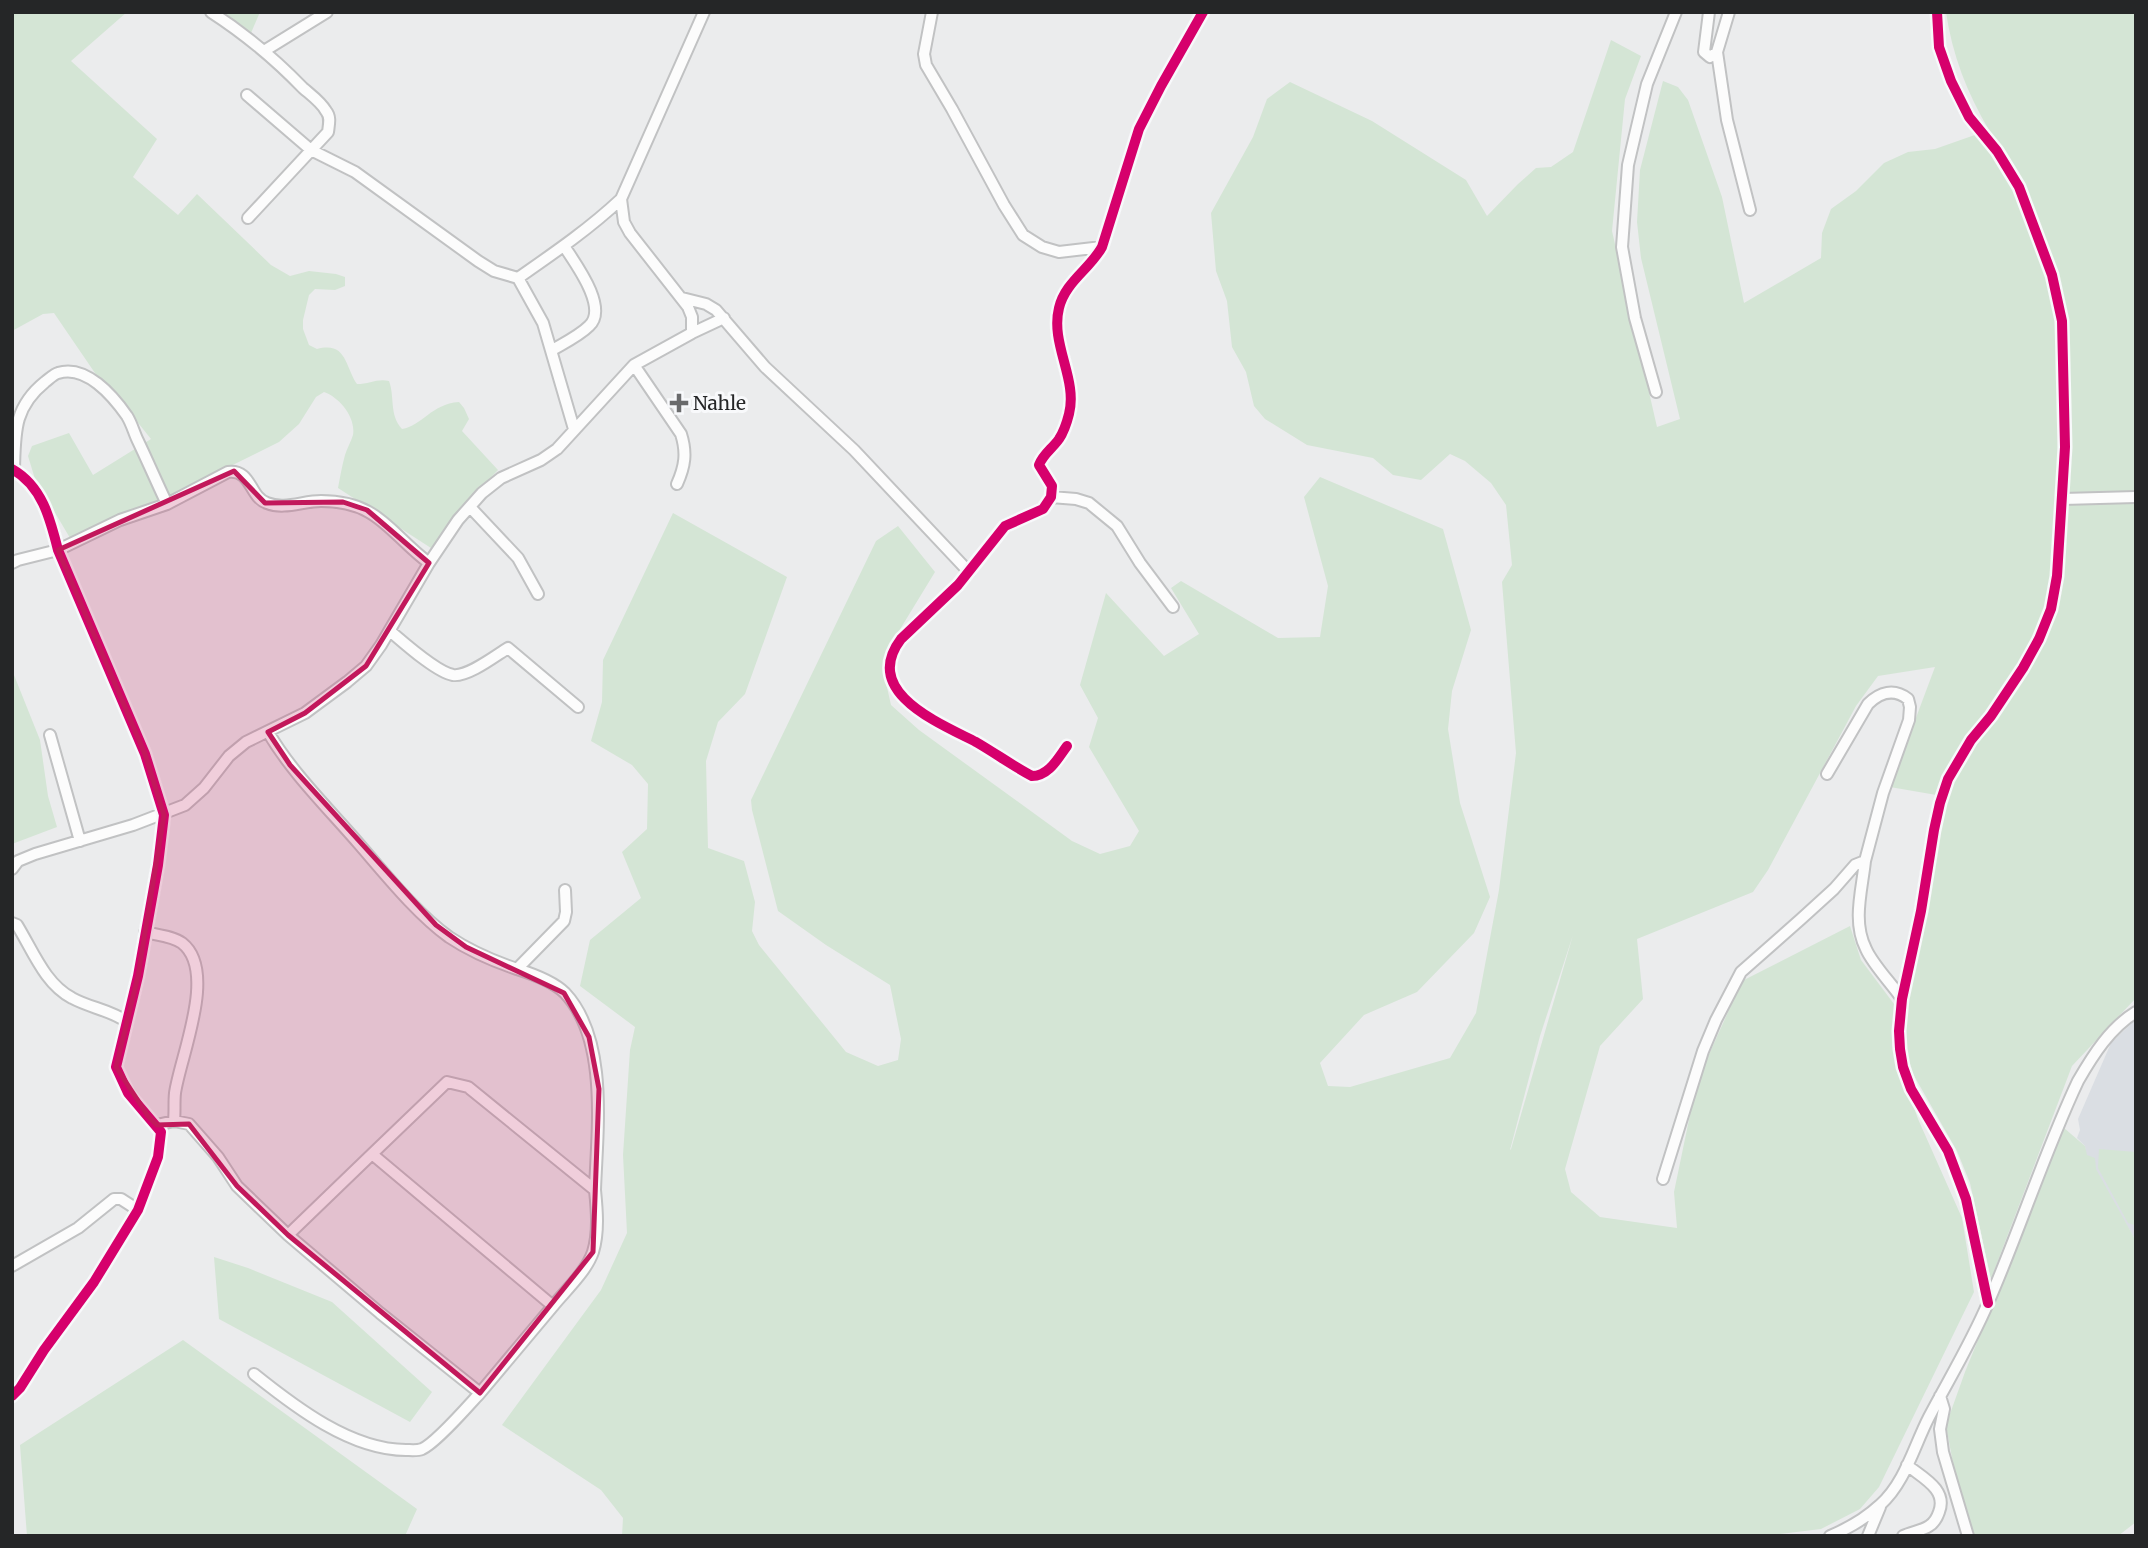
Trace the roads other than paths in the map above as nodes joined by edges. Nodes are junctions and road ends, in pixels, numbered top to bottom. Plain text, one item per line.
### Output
1 (211, 12) edge
2 (327, 12) edge
3 (704, 12) edge
4 (932, 12) edge
5 (1203, 12) edge
6 (1676, 12) edge
7 (1709, 12) edge
8 (1729, 12) edge
9 (1937, 12) edge
10 (264, 51) junction
11 (1717, 52) junction
12 (247, 95) dead end
13 (312, 150) junction
14 (621, 199) junction
15 (1750, 210) dead end
16 (248, 218) dead end
17 (564, 246) junction
18 (1102, 247) junction
19 (518, 278) junction
20 (682, 298) junction
21 (724, 318) junction
22 (692, 333) junction
23 (552, 350) junction
24 (634, 365) junction
25 (1657, 392) dead end
26 (574, 429) junction
27 (13, 469) edge
28 (677, 484) dead end
29 (1051, 497) junction
30 (2136, 497) edge
31 (2063, 499) junction
32 (167, 505) junction
33 (470, 507) junction
34 (58, 550) junction
35 (12, 563) edge
36 (429, 563) junction
37 (969, 572) junction
38 (538, 594) dead end
39 (1173, 607) dead end
40 (390, 631) junction
41 (578, 706) dead end
42 (268, 732) junction
43 (50, 735) dead end
44 (1068, 746) dead end
45 (1827, 774) dead end
46 (164, 815) junction
47 (80, 841) junction
48 (1865, 861) junction
49 (12, 869) edge
50 (565, 890) dead end
51 (12, 923) edge
52 (145, 932) junction
53 (517, 969) junction
54 (1902, 999) junction
55 (2136, 1012) edge
56 (127, 1022) junction
57 (174, 1121) junction
58 (158, 1125) junction
59 (372, 1154) junction
60 (1663, 1179) dead end
61 (596, 1190) junction
62 (138, 1210) junction
63 (288, 1234) junction
64 (12, 1266) edge
65 (1988, 1303) junction
66 (553, 1306) junction
67 (254, 1374) dead end
68 (480, 1393) junction
69 (12, 1396) edge
70 (1940, 1396) junction
71 (1908, 1465) junction
72 (1881, 1505) junction
73 (1830, 1536) edge
74 (1868, 1536) edge
75 (1903, 1536) edge
76 (1968, 1536) edge

1 - 10 street
2 - 10 street
3 - 14 street
4 - 18 street
5 - 18 street
6 - 25 street
7 - 11 street
8 - 11 street
9 - 31 street
10 - 13 street
11 - 15 street
12 - 13 street
13 - 16 street
13 - 19 street
14 - 17 street
14 - 20 street
17 - 19 street
17 - 23 street
18 - 29 street
19 - 23 street
20 - 21 street
20 - 22 street
21 - 22 street
21 - 37 street
22 - 24 street
23 - 26 street
24 - 26 street
24 - 28 street
26 - 33 street
27 - 32 street
27 - 34 street
29 - 37 street
29 - 39 street
30 - 31 street
31 - 54 street
32 - 34 street
32 - 36 street
33 - 36 street
33 - 38 street
34 - 35 street
34 - 46 street
36 - 40 street
37 - 44 street
40 - 41 street
40 - 42 street
42 - 46 street
42 - 53 street
43 - 47 street
45 - 48 street
46 - 47 street
46 - 52 street
47 - 49 street
48 - 54 street
48 - 60 street
50 - 53 street
51 - 56 street
52 - 56 street
52 - 57 street
53 - 61 street
54 - 65 street
55 - 65 street
56 - 58 street
57 - 58 street
57 - 63 street
58 - 62 street
59 - 61 street
59 - 63 street
59 - 66 street
61 - 66 street
62 - 64 street
62 - 69 street
63 - 68 street
65 - 70 street
66 - 68 street
67 - 68 street
70 - 71 street
70 - 76 street
71 - 72 street
71 - 75 street
72 - 73 street
72 - 74 street

